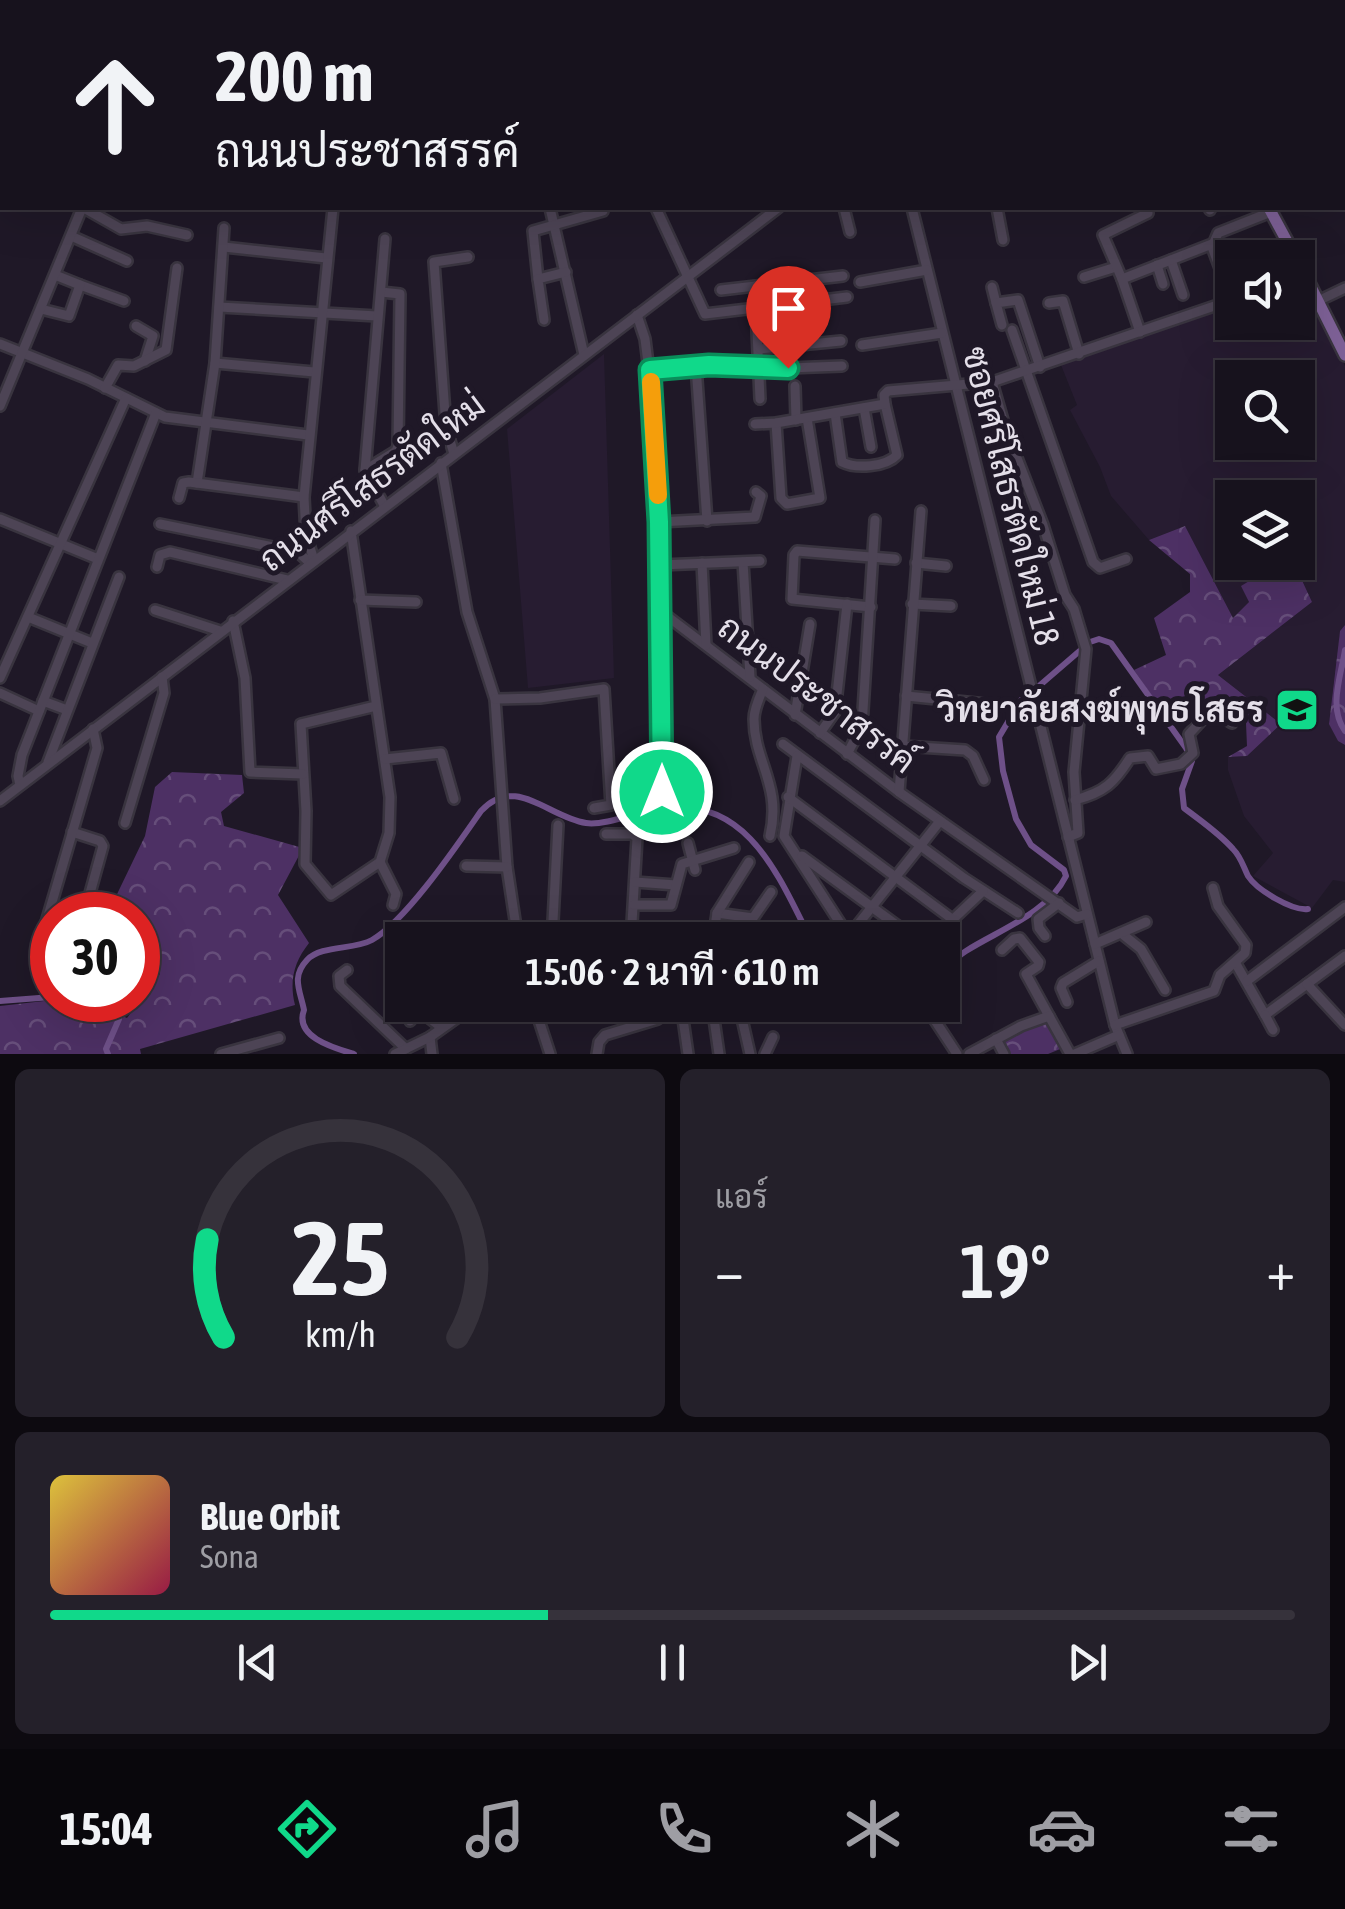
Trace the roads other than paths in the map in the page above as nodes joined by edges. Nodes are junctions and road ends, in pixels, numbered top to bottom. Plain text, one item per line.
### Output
1 (83, 210) edge
2 (87, 210) edge
3 (333, 210) edge
4 (550, 210) edge
5 (603, 210) edge
6 (657, 210) edge
7 (775, 210) edge
8 (844, 210) edge
9 (912, 210) edge
10 (998, 210) edge
11 (1146, 210) edge
12 (1270, 210) edge
13 (554, 225) junction
14 (224, 228) dead end
15 (850, 232) dead end
16 (188, 234) dead end
17 (71, 236) junction
18 (385, 239) dead end
19 (1003, 240) dead end
20 (1287, 240) edge
21 (1212, 244) junction
22 (224, 247) junction
23 (1215, 253) edge
24 (468, 257) dead end
25 (326, 258) junction
26 (128, 260) dead end
27 (1171, 260) junction
28 (1157, 265) junction
29 (1116, 267) junction
30 (177, 268) dead end
31 (927, 270) junction
32 (566, 272) junction
33 (55, 274) junction
34 (688, 275) junction
35 (843, 276) dead end
36 (1084, 278) dead end
37 (538, 279) junction
38 (1122, 279) junction
39 (860, 282) dead end
40 (1163, 284) dead end
41 (80, 285) junction
42 (755, 286) junction
43 (992, 287) dead end
44 (1345, 288) edge
45 (721, 290) dead end
46 (380, 292) junction
47 (1315, 294) edge
48 (1183, 295) dead end
49 (847, 298) dead end
50 (1320, 300) junction
51 (124, 302) dead end
52 (1049, 302) dead end
53 (996, 303) junction
54 (1215, 306) edge
55 (219, 307) junction
56 (41, 308) junction
57 (757, 309) junction
58 (321, 312) junction
59 (637, 315) junction
60 (377, 316) junction
61 (544, 320) dead end
62 (136, 326) dead end
63 (942, 332) junction
64 (1140, 332) junction
65 (842, 342) dead end
66 (0, 344) edge
67 (862, 345) dead end
68 (760, 349) junction
69 (23, 353) junction
70 (1079, 354) junction
71 (1345, 354) edge
72 (584, 355) junction
73 (145, 361) junction
74 (215, 363) junction
75 (696, 366) junction
76 (842, 366) dead end
77 (761, 367) junction
78 (1040, 367) junction
79 (650, 370) junction
80 (314, 372) junction
81 (1024, 372) junction
82 (992, 382) junction
83 (955, 384) junction
84 (795, 386) dead end
85 (105, 388) junction
86 (126, 398) junction
87 (760, 399) dead end
88 (886, 404) junction
89 (0, 406) edge
90 (864, 408) junction
91 (156, 413) junction
92 (834, 413) junction
93 (801, 419) junction
94 (776, 423) junction
95 (208, 424) junction
96 (755, 424) dead end
97 (308, 435) junction
98 (872, 447) dead end
99 (454, 454) junction
100 (441, 463) junction
101 (366, 470) junction
102 (197, 483) junction
103 (756, 492) dead end
104 (304, 497) junction
105 (179, 498) dead end
106 (384, 505) junction
107 (921, 511) dead end
108 (0, 519) edge
109 (875, 520) dead end
110 (708, 521) junction
111 (659, 522) junction
112 (160, 524) dead end
113 (351, 530) junction
114 (61, 544) junction
115 (872, 556) junction
116 (895, 558) dead end
117 (98, 559) junction
118 (1126, 559) dead end
119 (760, 561) dead end
120 (312, 562) junction
121 (743, 562) junction
122 (916, 563) junction
123 (702, 564) junction
124 (660, 565) junction
125 (946, 566) dead end
126 (158, 567) dead end
127 (119, 578) dead end
128 (287, 580) junction
129 (360, 600) junction
130 (416, 602) dead end
131 (847, 604) junction
132 (912, 604) junction
133 (951, 606) dead end
134 (870, 607) junction
135 (155, 610) dead end
136 (660, 610) junction
137 (28, 617) junction
138 (233, 621) junction
139 (810, 624) dead end
140 (220, 631) junction
141 (68, 636) junction
142 (92, 643) junction
143 (706, 644) junction
144 (162, 676) junction
145 (0, 678) edge
146 (750, 678) junction
147 (762, 689) junction
148 (0, 693) edge
149 (906, 696) junction
150 (494, 700) junction
151 (987, 704) dead end
152 (41, 706) junction
153 (376, 706) junction
154 (67, 710) junction
155 (796, 715) junction
156 (1232, 724) dead end
157 (93, 730) junction
158 (820, 733) junction
159 (783, 744) dead end
160 (903, 746) junction
161 (848, 754) junction
162 (797, 756) junction
163 (384, 759) junction
164 (48, 763) junction
165 (303, 774) junction
166 (984, 780) dead end
167 (20, 785) junction
168 (662, 792) dead end
169 (899, 792) junction
170 (788, 798) junction
171 (0, 800) edge
172 (454, 800) dead end
173 (1075, 800) junction
174 (594, 808) dead end
175 (940, 821) junction
176 (125, 824) dead end
177 (558, 825) dead end
178 (72, 832) junction
179 (606, 834) dead end
180 (770, 836) dead end
181 (1068, 837) junction
182 (688, 843) dead end
183 (920, 846) junction
184 (734, 848) dead end
185 (798, 853) junction
186 (380, 862) junction
187 (749, 862) dead end
188 (694, 865) junction
189 (466, 866) dead end
190 (507, 866) junction
191 (896, 876) junction
192 (635, 882) junction
193 (676, 884) junction
194 (1213, 888) dead end
195 (983, 891) junction
196 (55, 892) edge
197 (90, 892) edge
198 (771, 892) dead end
199 (1058, 902) junction
200 (393, 904) dead end
201 (634, 905) junction
202 (872, 906) junction
203 (1345, 908) edge
204 (1018, 913) dead end
205 (717, 914) junction
206 (1087, 914) junction
207 (952, 919) junction
208 (515, 922) edge
209 (553, 922) edge
210 (633, 922) edge
211 (716, 922) edge
212 (840, 922) edge
213 (861, 922) edge
214 (894, 922) edge
215 (949, 922) edge
216 (1146, 922) dead end
217 (1122, 932) junction
218 (1045, 936) dead end
219 (1095, 944) junction
220 (1002, 950) dead end
221 (1345, 956) edge
222 (1099, 960) junction
223 (1236, 964) dead end
224 (347, 970) dead end
225 (1247, 981) junction
226 (1307, 984) junction
227 (1165, 990) dead end
228 (1066, 1002) dead end
229 (1265, 1015) junction
230 (1050, 1016) junction
231 (434, 1022) edge
232 (451, 1022) edge
233 (540, 1022) edge
234 (646, 1022) edge
235 (683, 1022) edge
236 (714, 1022) edge
237 (743, 1022) edge
238 (936, 1022) edge
239 (1345, 1024) edge
240 (442, 1028) junction
241 (1117, 1030) junction
242 (1273, 1030) dead end
243 (430, 1037) junction
244 (774, 1037) dead end
245 (278, 1038) dead end
246 (996, 1038) junction
247 (406, 1049) junction
248 (245, 1051) edge
249 (221, 1054) edge
250 (394, 1054) edge
251 (432, 1054) edge
252 (550, 1054) edge
253 (597, 1054) edge
254 (688, 1054) edge
255 (719, 1054) edge
256 (750, 1054) edge
257 (766, 1054) edge
258 (956, 1054) edge
259 (969, 1054) edge
260 (1004, 1054) edge
261 (1073, 1054) edge
262 (1127, 1054) edge

1 - 17 street
2 - 16 street
3 - 25 street
4 - 13 street
5 - 13 street
6 - 34 street
7 - 34 street, ถนนศรีโสธรตัดใหม่
8 - 15 street
9 - 31 street, ซอยศรีโสธรตัดใหม่ 18
10 - 19 street
11 - 29 street
12 - 20 main road
12 - 21 street
13 - 32 street
13 - 37 street
14 - 22 street
17 - 26 street
17 - 33 street
18 - 46 street
21 - 23 street
21 - 27 street
22 - 25 street
22 - 55 street
24 - 99 street
25 - 58 street
27 - 28 street
27 - 48 street
28 - 38 street
28 - 40 street
29 - 36 street
29 - 38 street
30 - 73 street
31 - 39 street
31 - 63 street, ซอยศรีโสธรตัดใหม่ 18
32 - 37 street
32 - 72 street
33 - 41 street
33 - 56 street
34 - 57 street
34 - 59 street, ถนนศรีโสธรตัดใหม่
35 - 42 street
37 - 61 street
38 - 64 street
41 - 51 street
41 - 56 street
42 - 45 street
42 - 57 street
43 - 53 street
44 - 50 street
46 - 60 street
46 - 101 street
47 - 50 main road
49 - 57 street
50 - 71 main road
52 - 70 street
53 - 78 street
53 - 81 street
54 - 64 street
55 - 58 street
55 - 74 street
56 - 69 street
57 - 68 street
58 - 60 street
58 - 80 street
59 - 72 street, ถนนศรีโสธรตัดใหม่
59 - 79 street
60 - 101 street
62 - 73 street
63 - 67 street
63 - 83 street, ซอยศรีโสธรตัดใหม่ 18
64 - 70 street
65 - 68 street
66 - 69 street
68 - 77 street
69 - 85 street
69 - 89 street
70 - 78 street
72 - 99 street, ถนนศรีโสธรตัดใหม่
73 - 85 street
74 - 80 street
74 - 95 street
75 - 77 street
75 - 79 street
75 - 110 street
76 - 77 street
77 - 87 street
78 - 81 street
79 - 111 street
80 - 97 street
81 - 82 street
81 - 118 street
82 - 83 street
82 - 173 street
83 - 88 street
83 - 181 street, ซอยศรีโสธรตัดใหม่ 18
84 - 93 street
85 - 86 street
86 - 91 street
86 - 114 street
88 - 90 street
88 - 92 street
90 - 92 street
90 - 98 street
91 - 95 street
91 - 117 street
92 - 93 street
93 - 94 street
93 - 94 street
94 - 96 street
95 - 97 street
95 - 102 street
97 - 104 street
99 - 100 street, ถนนศรีโสธรตัดใหม่
100 - 106 street, ถนนศรีโสธรตัดใหม่
100 - 150 street
101 - 106 street
102 - 104 street
102 - 105 street
103 - 110 street
104 - 120 street
106 - 113 street, ถนนศรีโสธรตัดใหม่
107 - 122 street
108 - 114 street
109 - 115 street
110 - 111 street
111 - 124 street
112 - 120 street
113 - 120 street, ถนนศรีโสธรตัดใหม่
113 - 129 street
114 - 117 street
114 - 137 street
115 - 116 street
115 - 131 street
115 - 134 street
117 - 141 street
119 - 121 street
120 - 128 street, ถนนศรีโสธรตัดใหม่
121 - 123 street
121 - 146 street
122 - 125 street
122 - 132 street
123 - 124 street
123 - 143 street
124 - 136 street
126 - 128 street
127 - 142 street
128 - 138 street, ถนนศรีโสธรตัดใหม่
129 - 130 street
129 - 153 street
131 - 134 street
131 - 158 street
132 - 133 street
132 - 149 street
134 - 161 street
135 - 140 street
136 - 143 street, ถนนประชาสรรค์
136 - 168 street
137 - 141 street
137 - 145 street
138 - 140 street, ถนนศรีโสธรตัดใหม่
138 - 165 street
139 - 155 street
140 - 144 street, ถนนศรีโสธรตัดใหม่
141 - 142 street
141 - 152 street
142 - 154 street
143 - 146 street, ถนนประชาสรรค์
144 - 157 street, ถนนศรีโสธรตัดใหม่
144 - 176 street
146 - 147 street, ถนนประชาสรรค์
147 - 155 street, ถนนประชาสรรค์
147 - 180 street
148 - 152 street
149 - 151 street
149 - 160 street
150 - 174 street
150 - 190 street
152 - 154 street
152 - 167 street
153 - 163 street
153 - 165 street
154 - 164 street
155 - 158 street, ถนนประชาสรรค์
156 - 173 street
157 - 164 street, ถนนศรีโสธรตัดใหม่
157 - 178 street
158 - 161 street, ถนนประชาสรรค์
159 - 162 street
160 - 166 street
160 - 169 street
161 - 169 street, ถนนประชาสรรค์
162 - 170 street
162 - 183 street
163 - 172 street
163 - 186 street
164 - 167 street, ถนนศรีโสธรตัดใหม่
165 - 186 street
167 - 171 street, ถนนศรีโสธรตัดใหม่
169 - 175 street, ถนนประชาสรรค์
170 - 185 street
170 - 191 street
173 - 181 street
175 - 183 street
175 - 199 street, ถนนประชาสรรค์
177 - 209 street
178 - 196 street
178 - 197 street
179 - 192 street
181 - 206 street, ซอยศรีโสธรตัดใหม่ 18
182 - 188 street
183 - 191 street
183 - 195 street
184 - 188 street
185 - 202 street
185 - 212 street
186 - 200 street
187 - 205 street
188 - 193 street
189 - 190 street
190 - 208 street
191 - 202 street
191 - 207 street
192 - 193 street
192 - 201 street
193 - 201 street
194 - 241 street
195 - 204 street
195 - 207 street
198 - 205 street
199 - 206 street, ถนนประชาสรรค์
199 - 218 street
201 - 210 street
202 - 213 street
202 - 214 street
203 - 225 street
205 - 211 street
206 - 219 street, ซอยศรีโสธรตัดใหม่ 18
207 - 215 street
216 - 217 street
217 - 219 street
217 - 227 street
219 - 222 street, ซอยศรีโสธรตัดใหม่ 18
220 - 230 street
221 - 226 street
222 - 228 street
222 - 241 street, ซอยศรีโสธรตัดใหม่ 18
223 - 225 street
224 - 247 street
225 - 229 street
226 - 229 street
226 - 239 street
229 - 242 street
230 - 246 street
230 - 261 street
231 - 240 street
232 - 240 street
233 - 252 street
234 - 253 street
235 - 254 street
236 - 255 street
237 - 256 street
238 - 258 street
240 - 243 street
241 - 261 street
241 - 262 street, ซอยศรีโสธรตัดใหม่ 18
243 - 247 street
243 - 251 street
244 - 257 street
245 - 248 street
246 - 259 street
246 - 260 street
247 - 250 street
248 - 249 street

